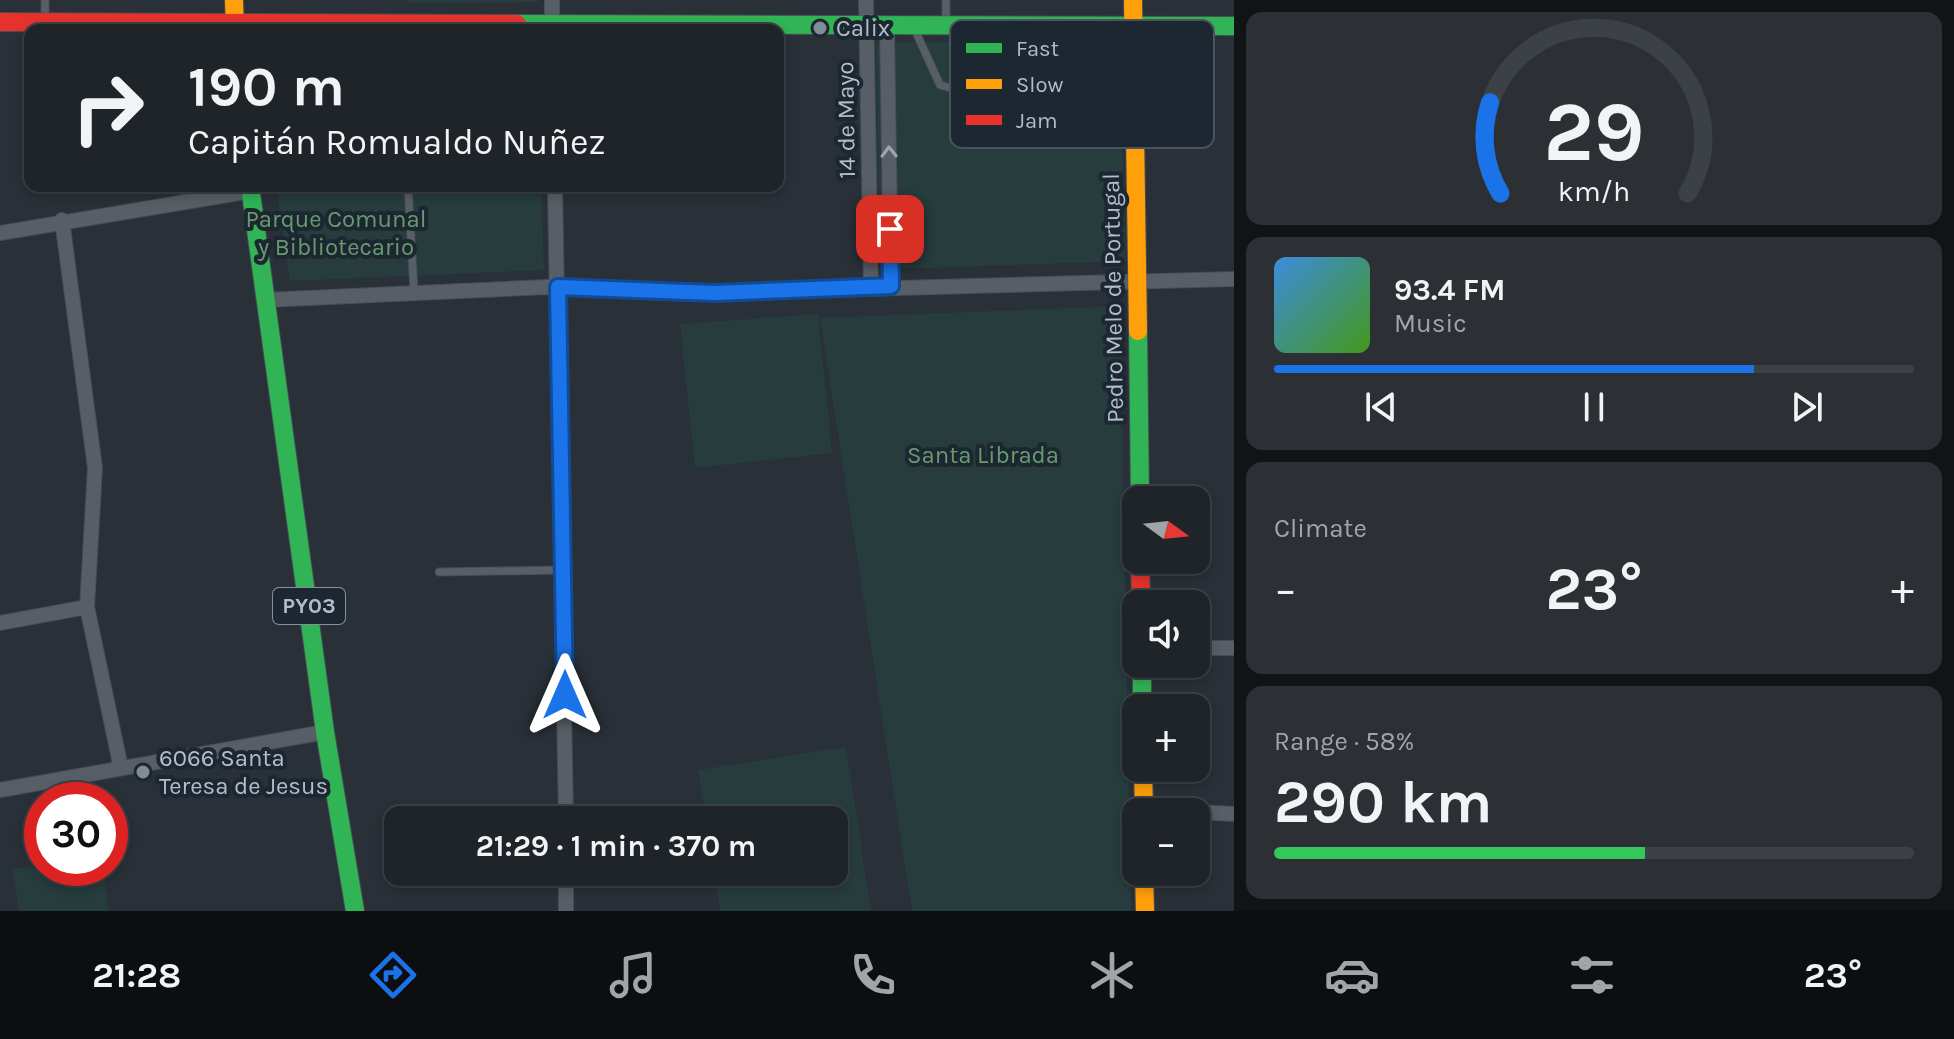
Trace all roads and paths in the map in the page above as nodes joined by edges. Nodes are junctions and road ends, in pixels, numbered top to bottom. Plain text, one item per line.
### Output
1 (45, 0) edge
2 (234, 0) edge
3 (552, 0) edge
4 (866, 0) edge
5 (946, 0) edge
6 (1133, 0) edge
7 (1134, 20) edge
8 (0, 22) edge
9 (45, 22) junction
10 (140, 24) edge
11 (234, 24) edge
12 (552, 24) edge
13 (866, 26) junction
14 (887, 26) junction
15 (913, 26) junction
16 (946, 26) junction
17 (950, 26) edge
18 (1214, 26) edge
19 (1234, 26) edge
20 (784, 27) edge
21 (950, 88) edge
22 (1135, 148) edge
23 (232, 192) edge
24 (250, 192) edge
25 (408, 192) edge
26 (555, 192) edge
27 (62, 220) junction
28 (0, 233) edge
29 (1234, 279) edge
30 (1137, 281) junction
31 (891, 286) junction
32 (558, 287) junction
33 (871, 287) junction
34 (414, 291) junction
35 (265, 300) junction
36 (1140, 486) edge
37 (564, 570) junction
38 (439, 572) dead end
39 (87, 607) junction
40 (0, 623) edge
41 (1210, 648) edge
42 (1234, 648) edge
43 (325, 732) junction
44 (121, 768) junction
45 (0, 790) edge
46 (566, 806) edge
47 (1210, 813) edge
48 (1234, 814) edge
49 (566, 886) edge
50 (1144, 886) edge
51 (355, 911) edge
52 (566, 911) edge
53 (1145, 911) edge
54 (1160, 911) edge

1 - 9 lane
2 - 11 main road
3 - 12 street
4 - 13 street, 14 de Mayo
5 - 16 lane
6 - 7 main road, Pedro Melo de Portugal
8 - 9 main road
9 - 10 main road
13 - 14 main road
13 - 20 main road
13 - 33 street, 14 de Mayo
14 - 15 main road
31 -> 14 street, 14 de Mayo
15 - 16 main road
15 - 21 lane
16 - 17 main road
18 - 19 main road
22 - 30 main road, Pedro Melo de Portugal
23 - 27 street
24 - 35 main road, PY03
25 - 34 lane
26 - 32 street
27 - 28 street
27 - 39 street
29 - 30 street
30 - 31 street
30 - 36 main road, Pedro Melo de Portugal
31 - 33 street
32 - 33 street
32 - 34 street
32 - 37 street
34 - 35 street
35 - 43 main road, PY03
37 - 38 lane
37 - 46 street
39 - 40 street
39 - 44 street
41 - 42 street
43 - 44 street
43 - 51 main road, PY03
44 - 45 street
47 - 48 street
49 - 52 street
50 - 53 main road
53 - 54 street

